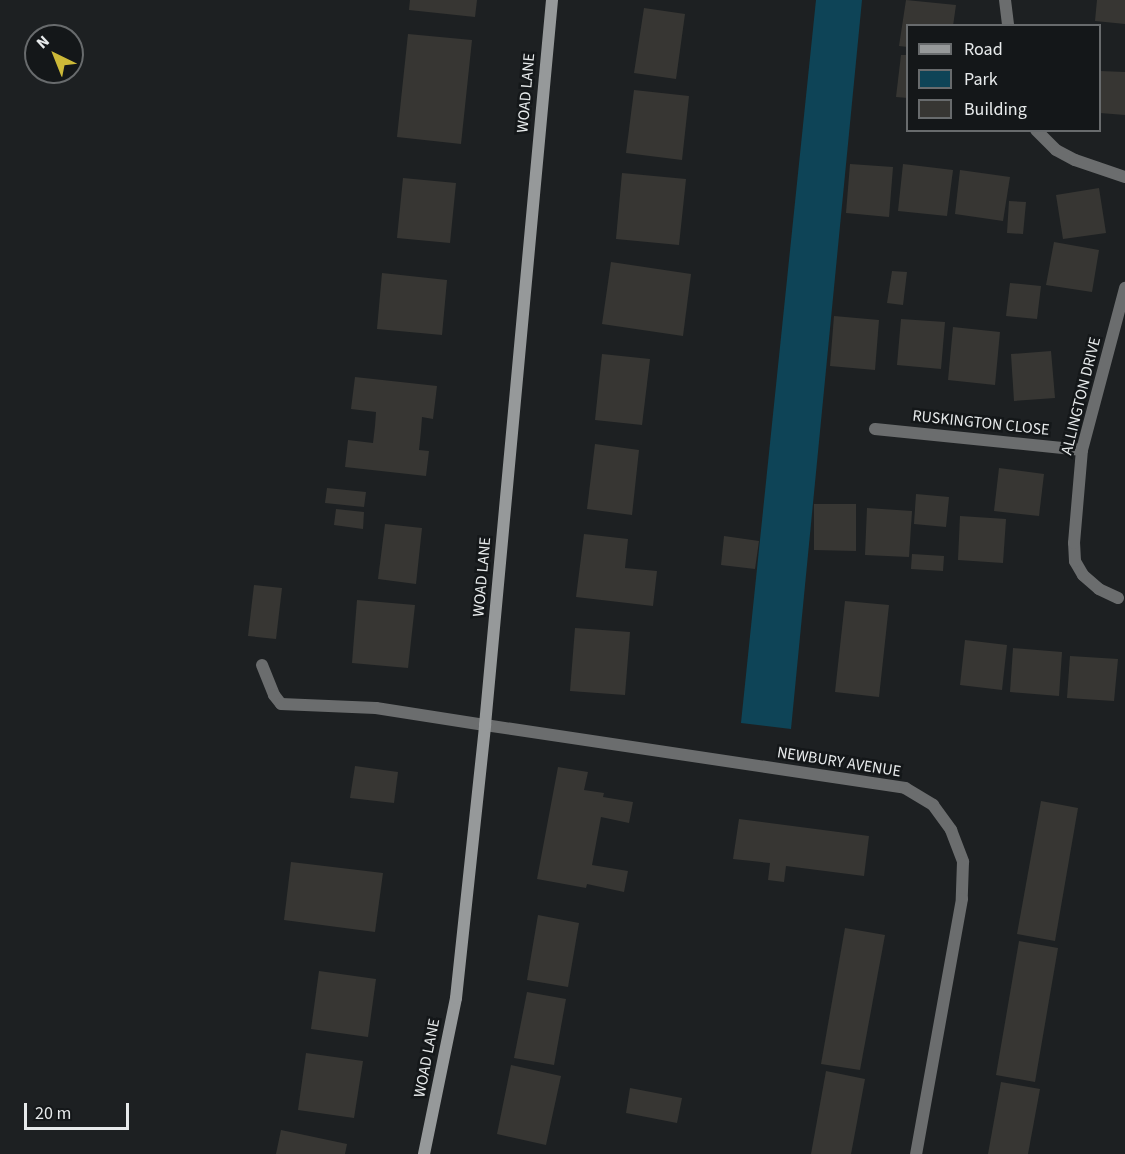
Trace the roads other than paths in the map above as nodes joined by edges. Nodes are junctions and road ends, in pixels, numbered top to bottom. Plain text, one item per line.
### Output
1 (552, 0) edge
2 (1005, 0) edge
3 (1008, 24) edge
4 (1038, 132) edge
5 (1125, 177) edge
6 (1125, 288) edge
7 (875, 429) dead end
8 (1082, 450) junction
9 (1119, 598) dead end
10 (262, 665) dead end
11 (485, 725) junction
12 (424, 1154) edge
13 (916, 1154) edge

1 - 11 street, WOAD LANE
2 - 3 street
4 - 5 street
6 - 8 street, ALLINGTON DRIVE
7 - 8 street, RUSKINGTON CLOSE
8 - 9 street, ALLINGTON DRIVE
10 - 11 street, NEWBURY AVENUE
11 - 12 street, WOAD LANE
11 - 13 street, NEWBURY AVENUE

